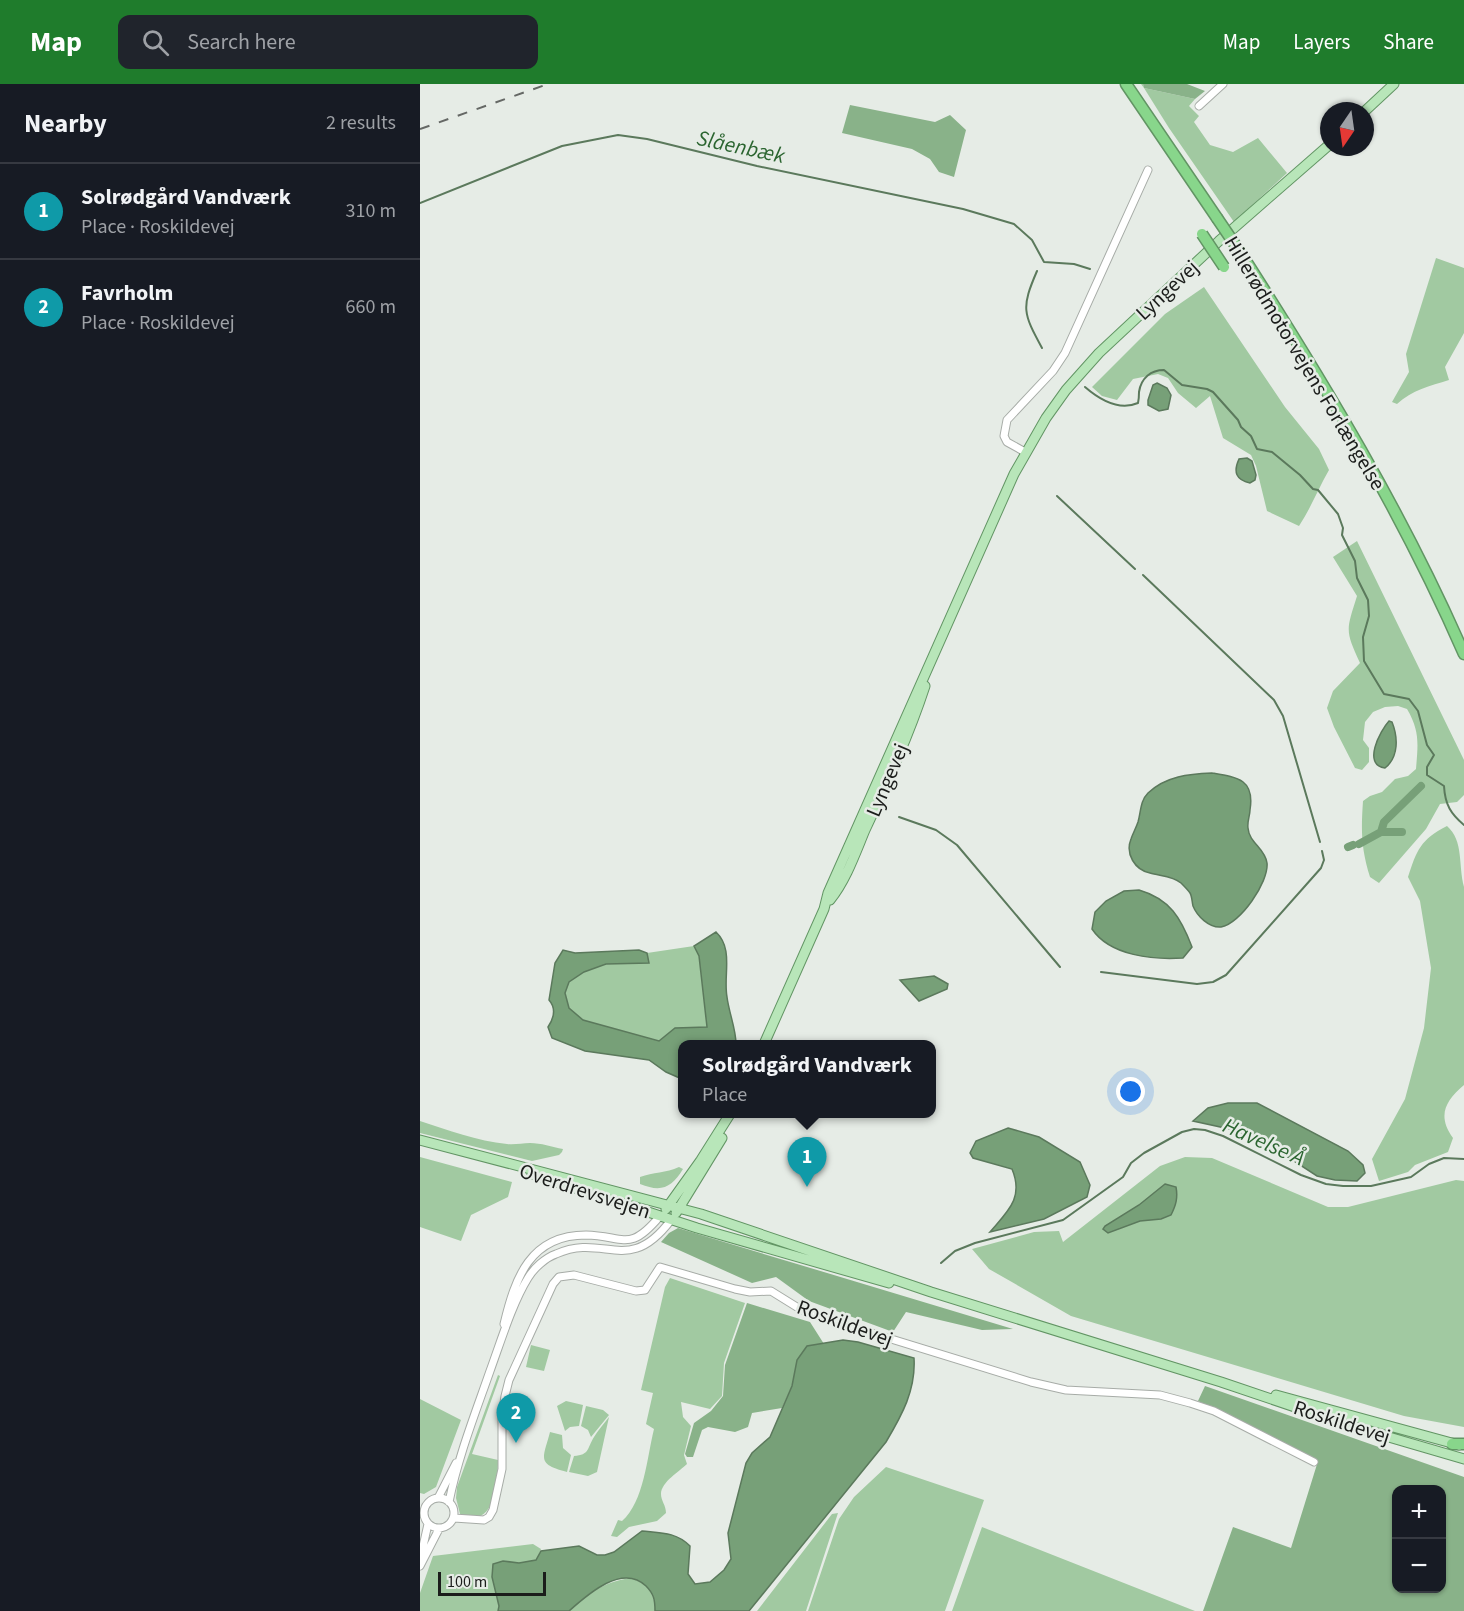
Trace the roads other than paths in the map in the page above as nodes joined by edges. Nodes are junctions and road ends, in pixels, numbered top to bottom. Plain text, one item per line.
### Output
1 (1126, 84) edge
2 (1223, 84) edge
3 (1394, 84) edge
4 (1374, 103) edge
5 (1199, 106) dead end
6 (1320, 153) edge
7 (1148, 170) dead end
8 (1202, 234) dead end
9 (1224, 267) dead end
10 (1025, 452) junction
11 (1464, 654) edge
12 (766, 1040) edge
13 (727, 1118) edge
14 (732, 1118) edge
15 (420, 1140) edge
16 (499, 1162) junction
17 (670, 1212) junction
18 (931, 1292) junction
19 (497, 1350) junction
20 (1221, 1382) junction
21 (1452, 1444) joint
22 (1464, 1446) edge
23 (463, 1449) junction
24 (1464, 1460) edge
25 (1314, 1462) dead end
26 (438, 1498) junction
27 (420, 1501) edge
28 (430, 1501) junction
29 (449, 1502) junction
30 (422, 1513) edge
31 (454, 1518) junction
32 (428, 1524) junction
33 (439, 1529) junction
34 (420, 1562) edge
35 (420, 1566) edge

1 - 11 highway, Hillerødmotorvejens Forlængelse, bridge
2 - 5 street
3 - 4 main road
6 - 10 main road, Lyngevej
7 - 10 street
8 - 9 highway, bridge
10 - 12 main road, Lyngevej
13 - 17 main road
14 - 17 main road
15 - 16 main road, Overdrevsvejen
16 - 17 main road, Overdrevsvejen
16 - 17 main road, Overdrevsvejen
17 - 18 main road, Roskildevej
17 - 18 main road, Roskildevej
17 - 19 street
17 - 19 street
18 - 20 main road, Roskildevej
19 - 23 street
20 - 21 main road, Roskildevej
20 - 24 main road, Roskildevej
21 - 22 highway
23 - 26 street
23 - 29 street
25 - 31 street, Roskildevej
26 - 28 street
26 - 29 street
27 - 28 street
28 - 30 street
29 - 31 street
30 - 32 street
31 - 33 street
32 - 33 street
32 - 34 street
33 - 35 street

